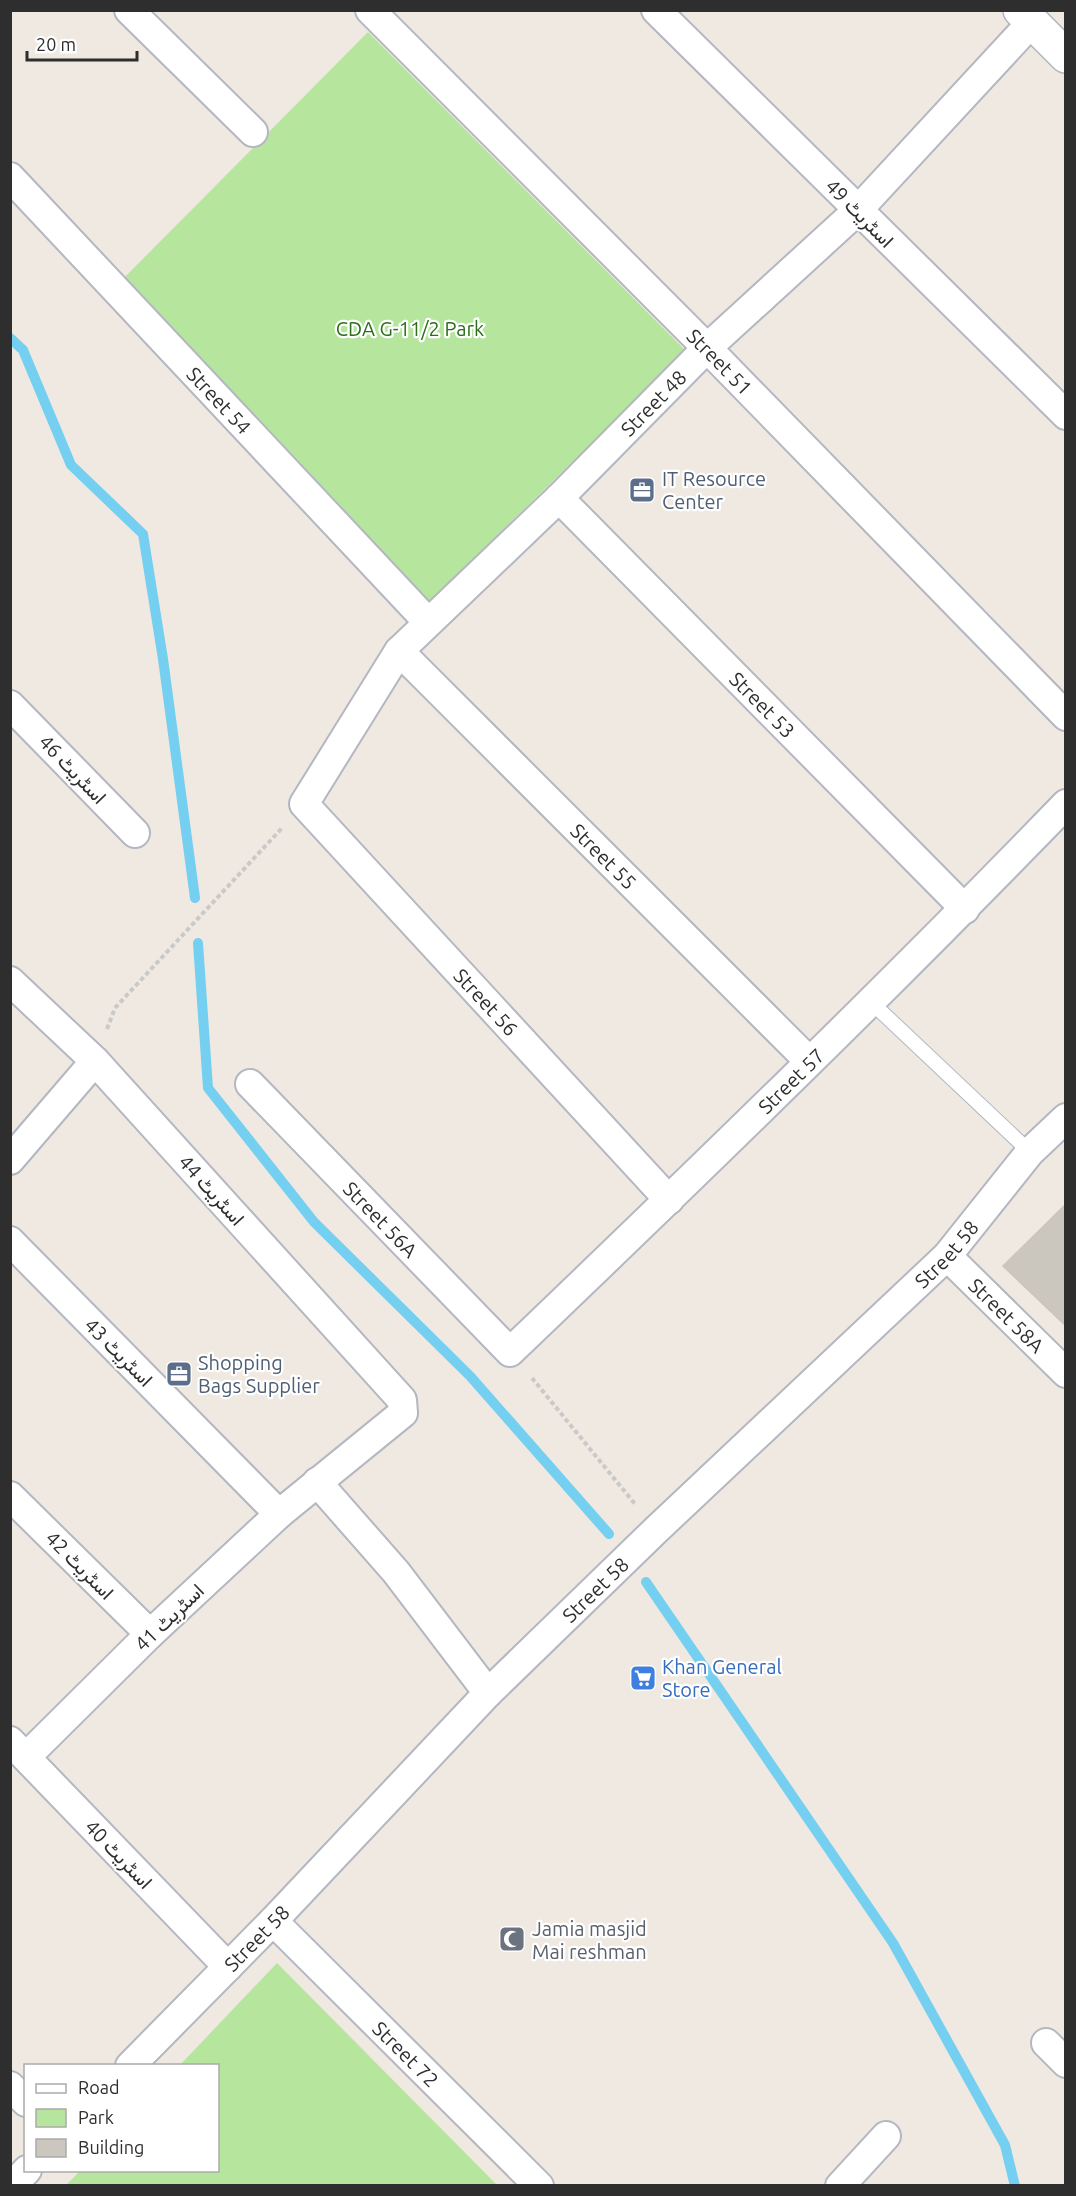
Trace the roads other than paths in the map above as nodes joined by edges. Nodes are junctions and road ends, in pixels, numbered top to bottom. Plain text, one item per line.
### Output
1 (129, 10) edge
2 (370, 10) edge
3 (656, 10) edge
4 (1026, 16) edge
5 (1065, 56) edge
6 (253, 132) dead end
7 (10, 177) edge
8 (858, 210) junction
9 (707, 348) junction
10 (1065, 415) edge
11 (559, 498) junction
12 (428, 622) junction
13 (399, 651) junction
14 (10, 705) edge
15 (1065, 716) edge
16 (304, 804) joint
17 (1065, 804) edge
18 (135, 833) dead end
19 (965, 909) junction
20 (10, 981) edge
21 (871, 1002) junction
22 (95, 1061) junction
23 (809, 1061) junction
24 (250, 1084) dead end
25 (1065, 1118) edge
26 (1030, 1152) junction
27 (10, 1160) edge
28 (669, 1200) junction
29 (10, 1241) edge
30 (947, 1256) junction
31 (510, 1352) joint
32 (1065, 1373) edge
33 (404, 1408) joint
34 (317, 1482) junction
35 (10, 1496) edge
36 (279, 1514) junction
37 (150, 1634) junction
38 (488, 1693) junction
39 (18, 1749) edge
40 (273, 1921) junction
41 (228, 1966) junction
42 (132, 2064) edge
43 (10, 2086) edge
44 (24, 2100) edge
45 (886, 2136) dead end
46 (25, 2172) edge
47 (12, 2186) edge
48 (539, 2186) edge
49 (840, 2186) edge

1 - 6 street
2 - 9 street, Street 51
3 - 8 street, اسٹریٹ 49
4 - 5 main road
4 - 8 street, Street 48
7 - 12 street, Street 54
8 - 9 street, Street 48
8 - 10 street, اسٹریٹ 49
9 - 11 street, Street 48
9 - 15 street, Street 51
11 - 12 street, Street 48
11 - 19 street, Street 53
12 - 13 street, Street 48
13 - 16 street, Street 48
13 - 23 street, Street 55
14 - 18 street, اسٹریٹ 46
16 - 28 street, Street 56
17 - 19 street, Street 57
19 - 21 street, Street 57
20 - 22 street, اسٹریٹ 44
21 - 23 street, Street 57
21 - 26 lane
22 - 27 street
22 - 33 street, اسٹریٹ 44
23 - 28 street, Street 57
24 - 31 street, Street 56A
25 - 26 street, Street 58
26 - 30 street, Street 58
28 - 31 street, Street 57
29 - 36 street, اسٹریٹ 43
30 - 32 street, Street 58A
30 - 38 street, Street 58
33 - 34 street, اسٹریٹ 41
34 - 36 street, اسٹریٹ 41
34 - 38 street
35 - 37 street, اسٹریٹ 42
36 - 37 street, اسٹریٹ 41
37 - 39 street, اسٹریٹ 41
38 - 40 street, Street 58
39 - 41 street, اسٹریٹ 40
40 - 41 street, Street 58
40 - 48 street, Street 72
41 - 42 street, Street 58
43 - 44 street
45 - 49 street
46 - 47 street

